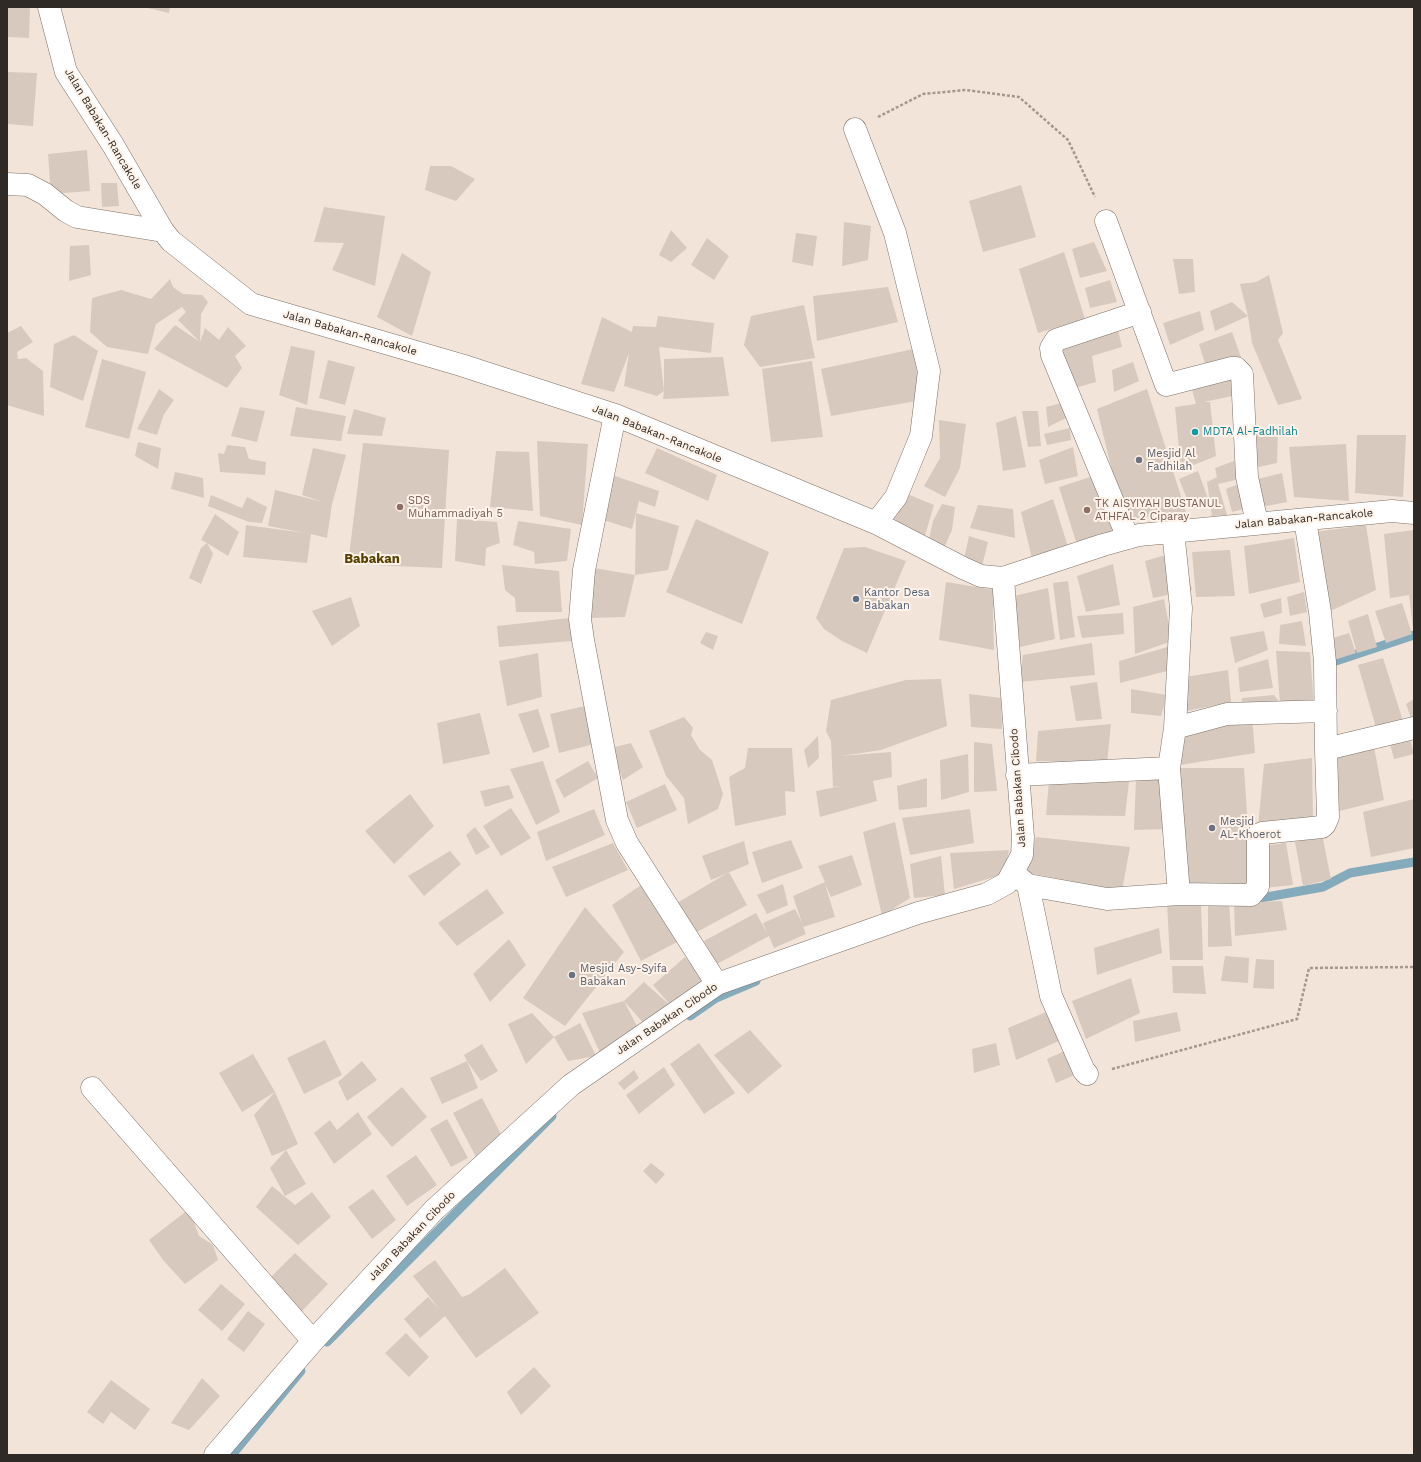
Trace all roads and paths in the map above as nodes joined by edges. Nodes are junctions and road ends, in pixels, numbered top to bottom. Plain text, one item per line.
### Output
1 (49, 7) edge
2 (855, 129) joint
3 (7, 184) edge
4 (1106, 221) joint
5 (163, 231) junction
6 (1140, 312) junction
7 (615, 414) junction
8 (1414, 513) edge
9 (1305, 520) junction
10 (876, 522) junction
11 (1257, 523) junction
12 (1173, 531) junction
13 (1128, 538) junction
14 (1003, 578) junction
15 (1326, 711) junction
16 (1175, 728) junction
17 (1414, 728) edge
18 (1326, 750) junction
19 (1170, 768) junction
20 (1017, 775) junction
21 (1021, 879) junction
22 (1179, 894) junction
23 (1414, 966) edge
24 (717, 984) junction
25 (1087, 1074) joint
26 (92, 1088) dead end
27 (313, 1341) junction
28 (215, 1455) edge

1 - 5 street, Jalan Babakan-Rancakole
2 - 4 path
2 - 10 street
3 - 5 street
4 - 6 street
5 - 7 street, Jalan Babakan-Rancakole
6 - 11 street
6 - 13 street
7 - 10 street, Jalan Babakan-Rancakole
7 - 24 street
8 - 9 street, Jalan Babakan-Rancakole
9 - 11 street, Jalan Babakan-Rancakole
9 - 15 street
10 - 14 street, Jalan Babakan-Rancakole
11 - 12 street, Jalan Babakan-Rancakole
12 - 13 street, Jalan Babakan-Rancakole
12 - 16 street
13 - 14 street, Jalan Babakan-Rancakole
14 - 20 street, Jalan Babakan Cibodo
15 - 16 street
15 - 18 street
16 - 19 street
17 - 18 street
18 - 22 street
19 - 20 street
19 - 22 street
20 - 21 street, Jalan Babakan Cibodo
21 - 22 street
21 - 24 street, Jalan Babakan Cibodo
21 - 25 street
23 - 25 path
24 - 27 street, Jalan Babakan Cibodo
26 - 27 street
27 - 28 street, Jalan Babakan Cibodo

